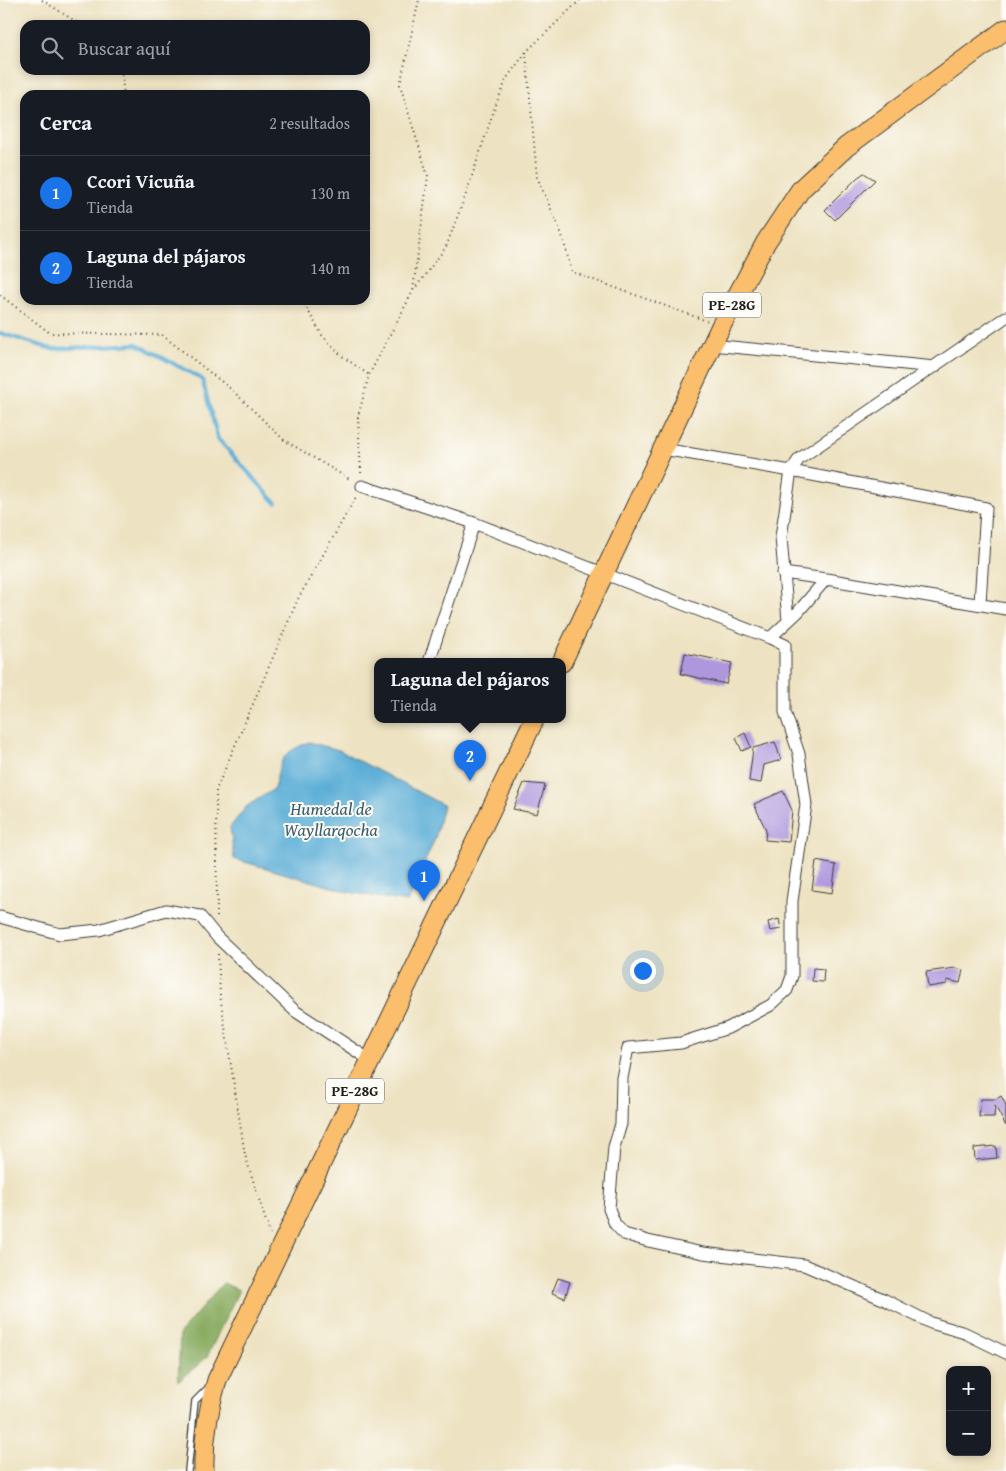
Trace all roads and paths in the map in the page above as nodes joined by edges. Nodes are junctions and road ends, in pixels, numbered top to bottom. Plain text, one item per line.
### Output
1 (42, 0) edge
2 (419, 0) edge
3 (580, 0) edge
4 (73, 20) edge
5 (1006, 29) edge
6 (526, 52) junction
7 (122, 75) edge
8 (123, 90) edge
9 (413, 292) junction
10 (0, 295) edge
11 (305, 305) edge
12 (1006, 316) edge
13 (721, 326) junction
14 (712, 345) junction
15 (935, 367) junction
16 (369, 375) junction
17 (663, 450) junction
18 (791, 470) junction
19 (362, 486) junction
20 (474, 523) junction
21 (604, 574) junction
22 (783, 574) junction
23 (826, 579) junction
24 (980, 603) junction
25 (1006, 609) edge
26 (788, 621) junction
27 (770, 638) junction
28 (430, 658) edge
29 (564, 658) edge
30 (533, 723) edge
31 (0, 916) edge
32 (217, 937) junction
33 (370, 1060) junction
34 (278, 1255) junction
35 (1006, 1353) edge
36 (217, 1380) junction
37 (188, 1471) edge
38 (204, 1471) edge

1 - 4 path
2 - 9 path
3 - 6 path
5 - 13 highway, PE-28G
6 - 9 path
6 - 13 path
7 - 8 path
9 - 16 path
10 - 19 path
11 - 16 path
12 - 15 street
13 - 14 highway, PE-28G
14 - 15 street
14 - 17 highway, PE-28G
15 - 18 street
16 - 19 path
17 - 18 street
17 - 21 highway, PE-28G
18 - 22 street
18 - 24 street
19 - 20 street
19 - 32 path
20 - 21 street
20 - 28 street
21 - 27 street
21 - 29 highway, PE-28G
22 - 23 street
22 - 26 street
23 - 24 street
23 - 26 street
24 - 25 street
26 - 27 street
27 - 35 street
30 - 33 highway, PE-28G
31 - 32 street
32 - 33 street
32 - 34 path
33 - 34 highway, PE-28G
34 - 36 highway, PE-28G
36 - 37 lane
36 - 38 highway, PE-28G

